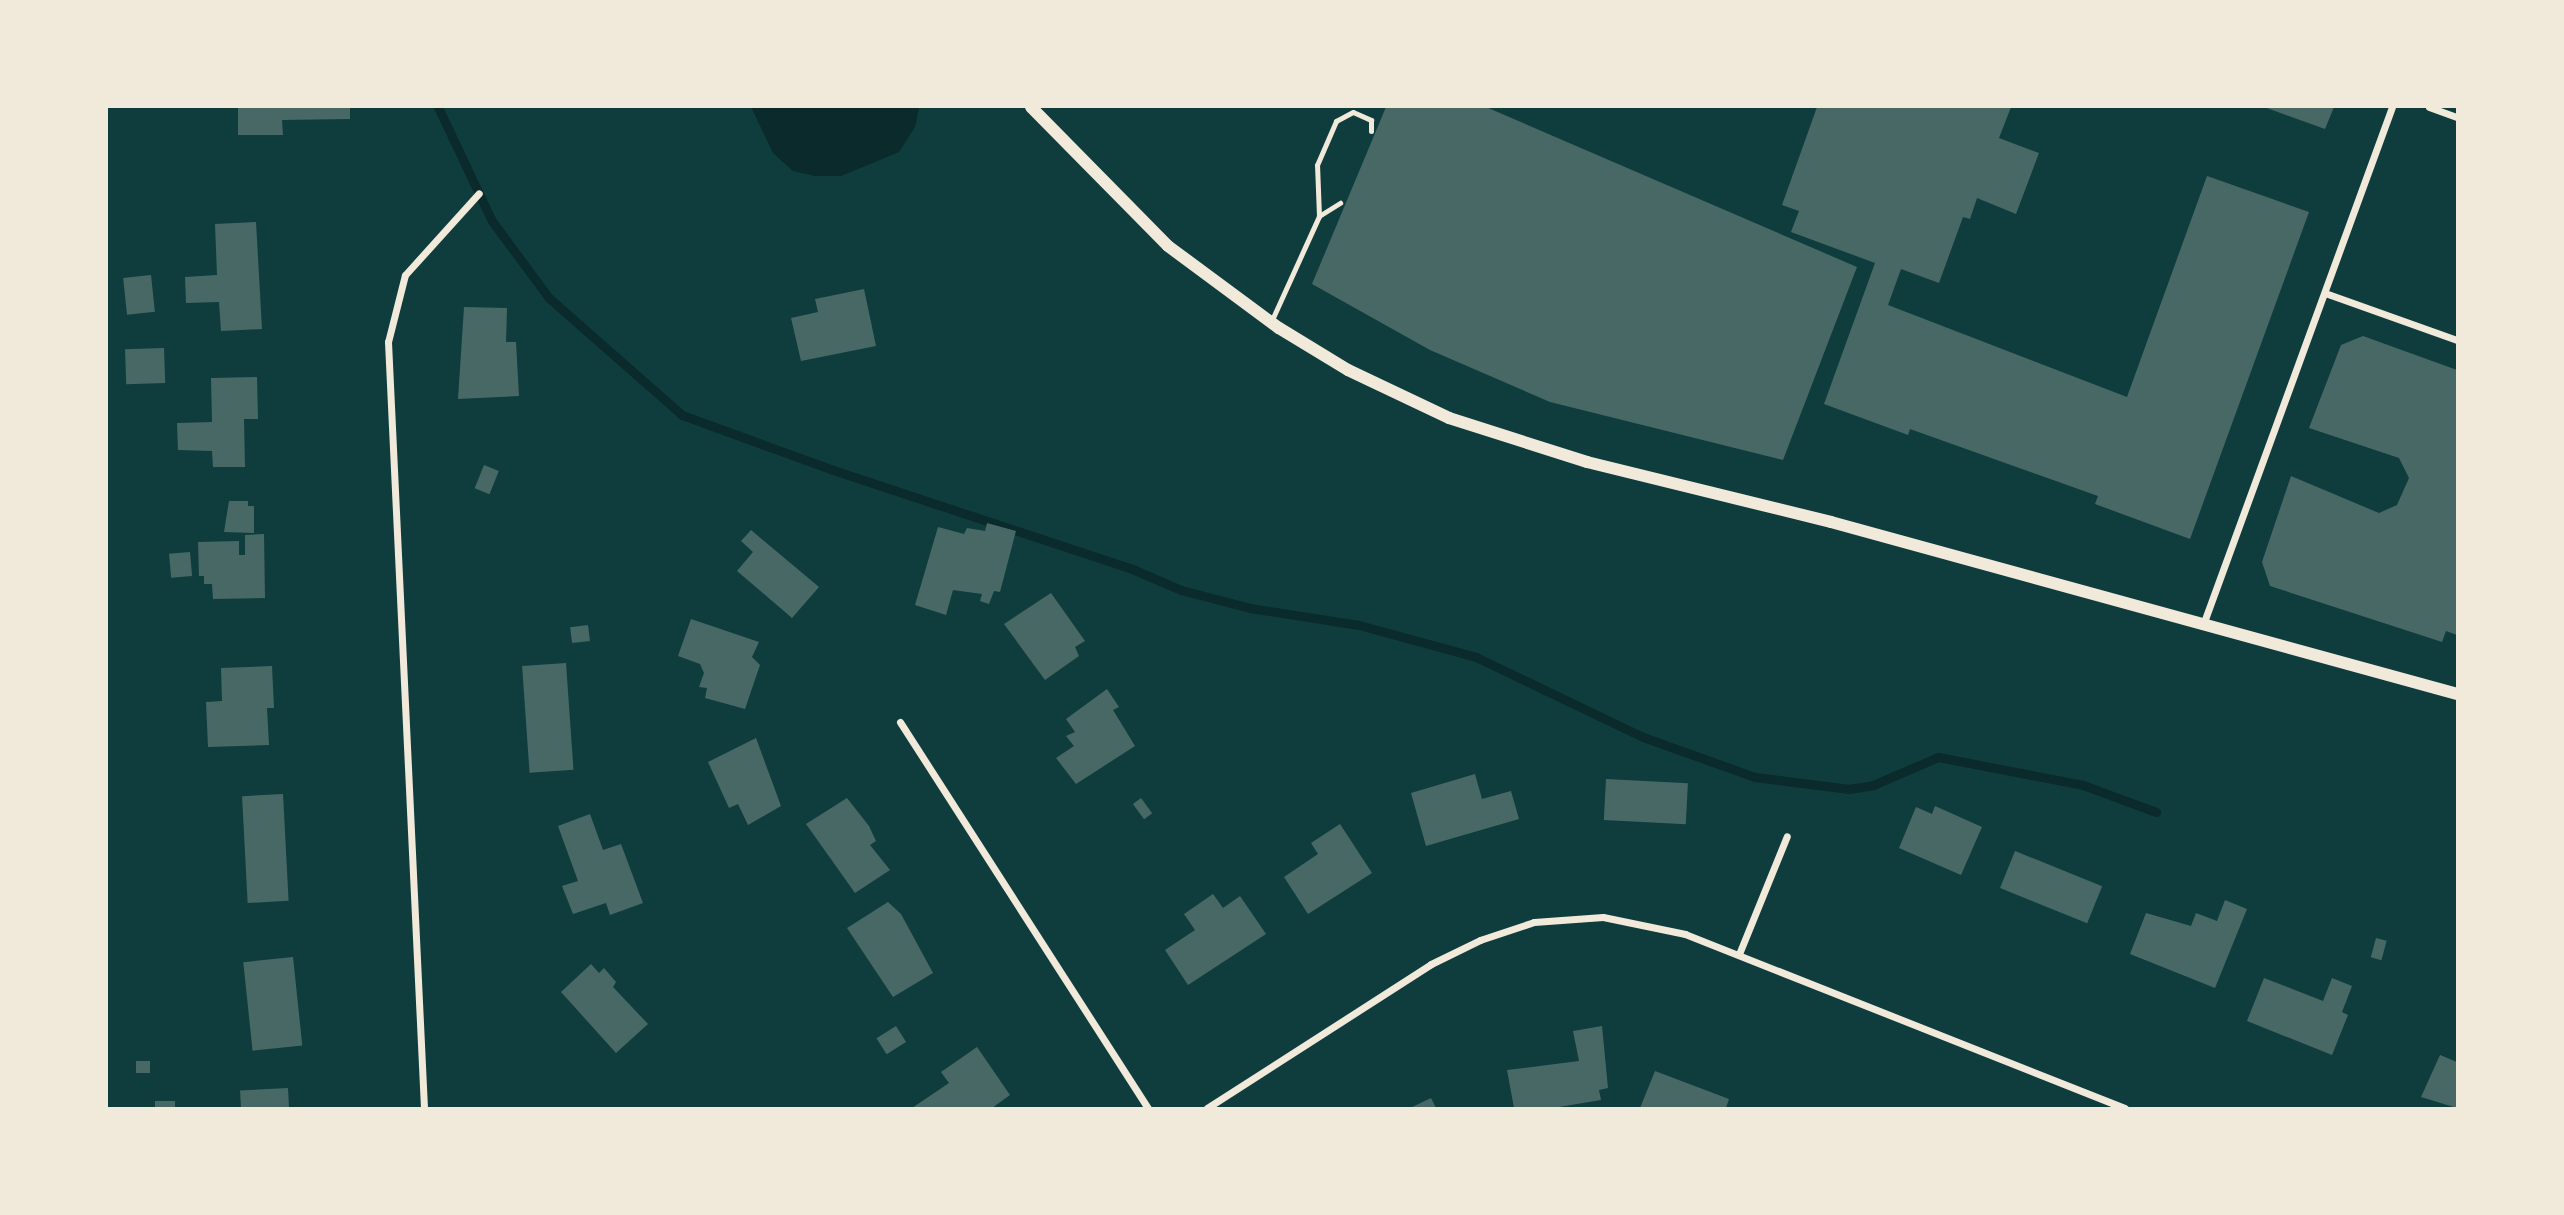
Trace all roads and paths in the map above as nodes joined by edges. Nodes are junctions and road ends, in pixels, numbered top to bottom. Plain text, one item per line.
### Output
1 (1031, 107) edge
2 (2392, 107) edge
3 (2429, 107) edge
4 (2457, 117) edge
5 (1371, 131) dead end
6 (479, 193) dead end
7 (1340, 203) dead end
8 (1319, 216) junction
9 (2325, 293) junction
10 (1270, 322) junction
11 (2457, 340) edge
12 (2203, 622) junction
13 (2457, 694) edge
14 (900, 722) dead end
15 (1787, 836) dead end
16 (1740, 954) junction
17 (424, 1108) edge
18 (1148, 1108) edge
19 (1207, 1108) edge
20 (2125, 1108) edge

1 - 10 street
2 - 9 street
3 - 4 street
5 - 8 lane
6 - 17 street
7 - 8 lane
8 - 10 lane
9 - 11 street
9 - 12 street
10 - 12 street
12 - 13 street
14 - 18 street
15 - 16 street
16 - 19 street
16 - 20 street

